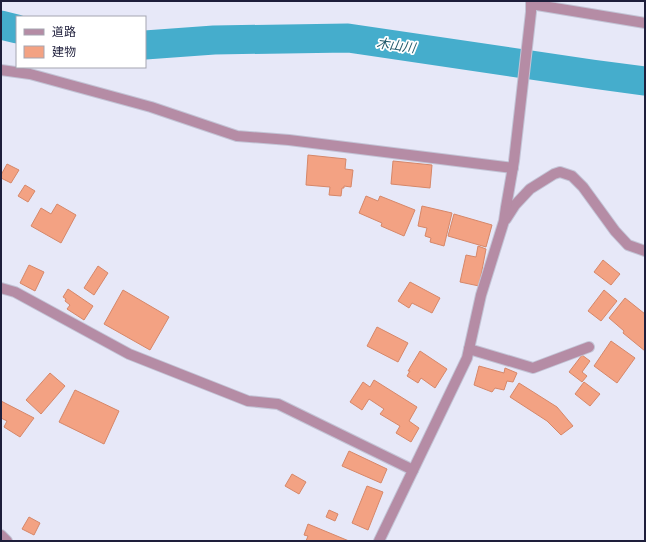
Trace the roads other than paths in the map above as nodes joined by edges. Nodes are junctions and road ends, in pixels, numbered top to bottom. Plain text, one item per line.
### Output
1 (531, 5) edge
2 (645, 23) edge
3 (1, 70) edge
4 (513, 165) junction
5 (504, 221) junction
6 (645, 251) edge
7 (1, 288) edge
8 (589, 347) dead end
9 (469, 350) junction
10 (413, 470) junction
11 (1, 535) edge
12 (7, 541) edge
13 (379, 541) edge

1 - 2 street
1 - 4 street
3 - 4 street
4 - 5 street
5 - 6 street
5 - 9 street
7 - 10 street
8 - 9 street
9 - 10 street
10 - 13 street
11 - 12 street

